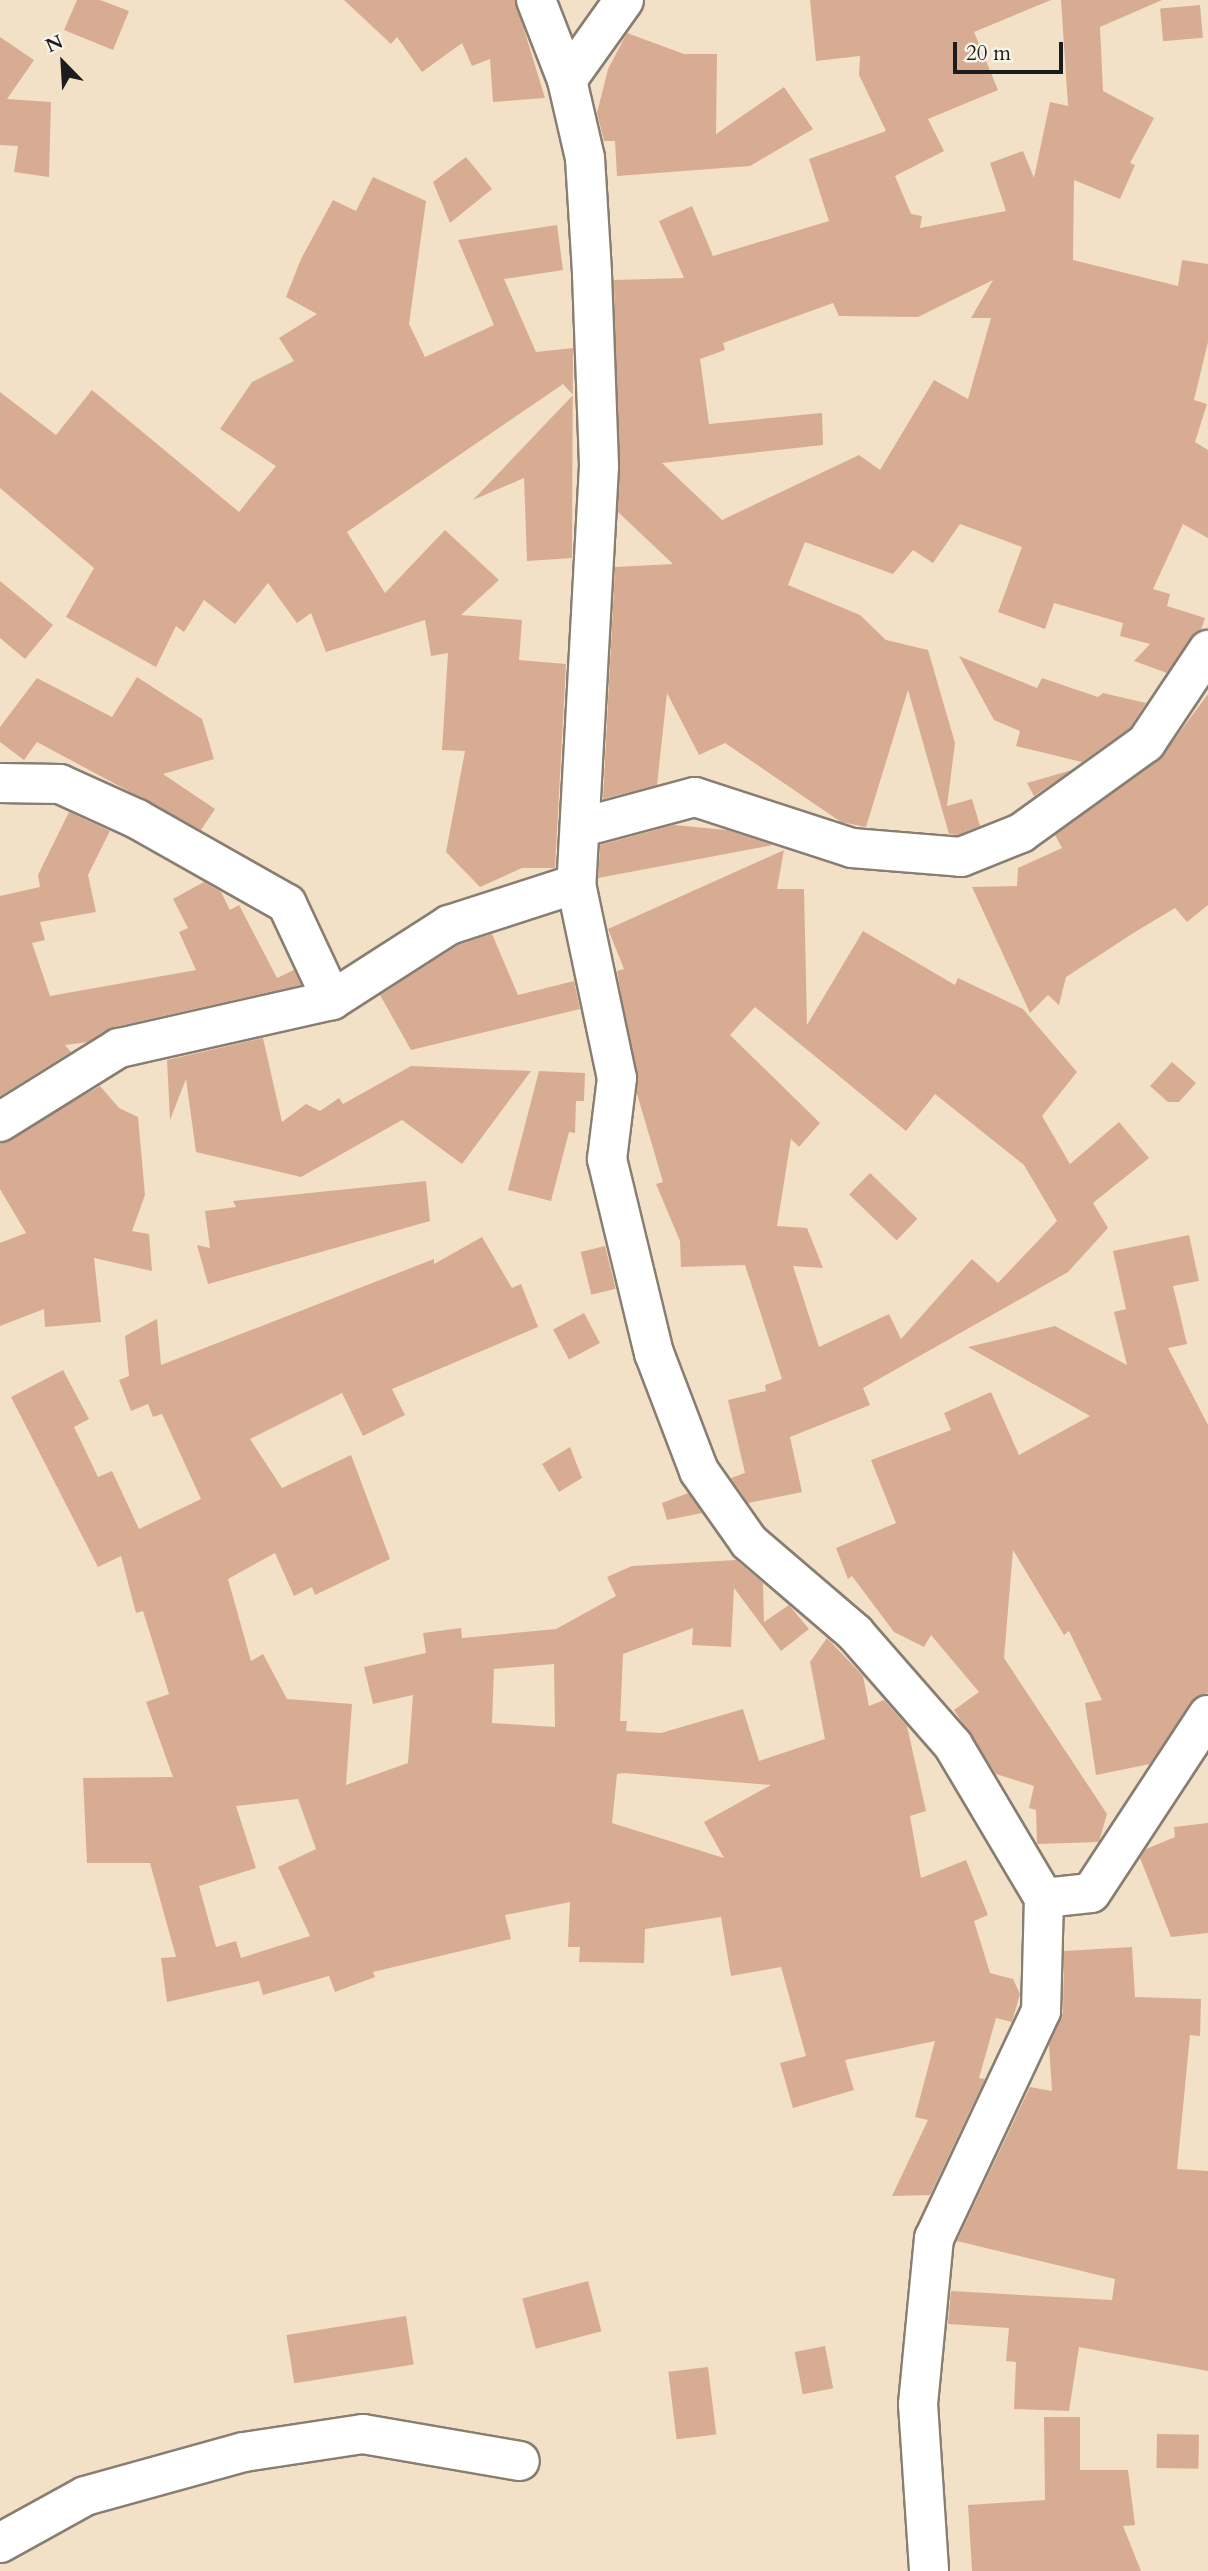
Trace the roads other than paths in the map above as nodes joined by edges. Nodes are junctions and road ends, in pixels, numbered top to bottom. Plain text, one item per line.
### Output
1 (536, 0) edge
2 (624, 0) edge
3 (567, 80) junction
4 (1208, 650) edge
5 (0, 783) edge
6 (583, 827) junction
7 (576, 884) junction
8 (332, 1000) junction
9 (0, 1122) edge
10 (1208, 1715) edge
11 (1044, 1898) junction
12 (520, 2461) dead end
13 (0, 2543) edge
14 (929, 2571) edge

1 - 3 street
2 - 3 street
3 - 6 street
4 - 6 street
5 - 8 street
6 - 7 street
7 - 8 street
7 - 11 street
8 - 9 street
10 - 11 street
11 - 14 street
12 - 13 street

